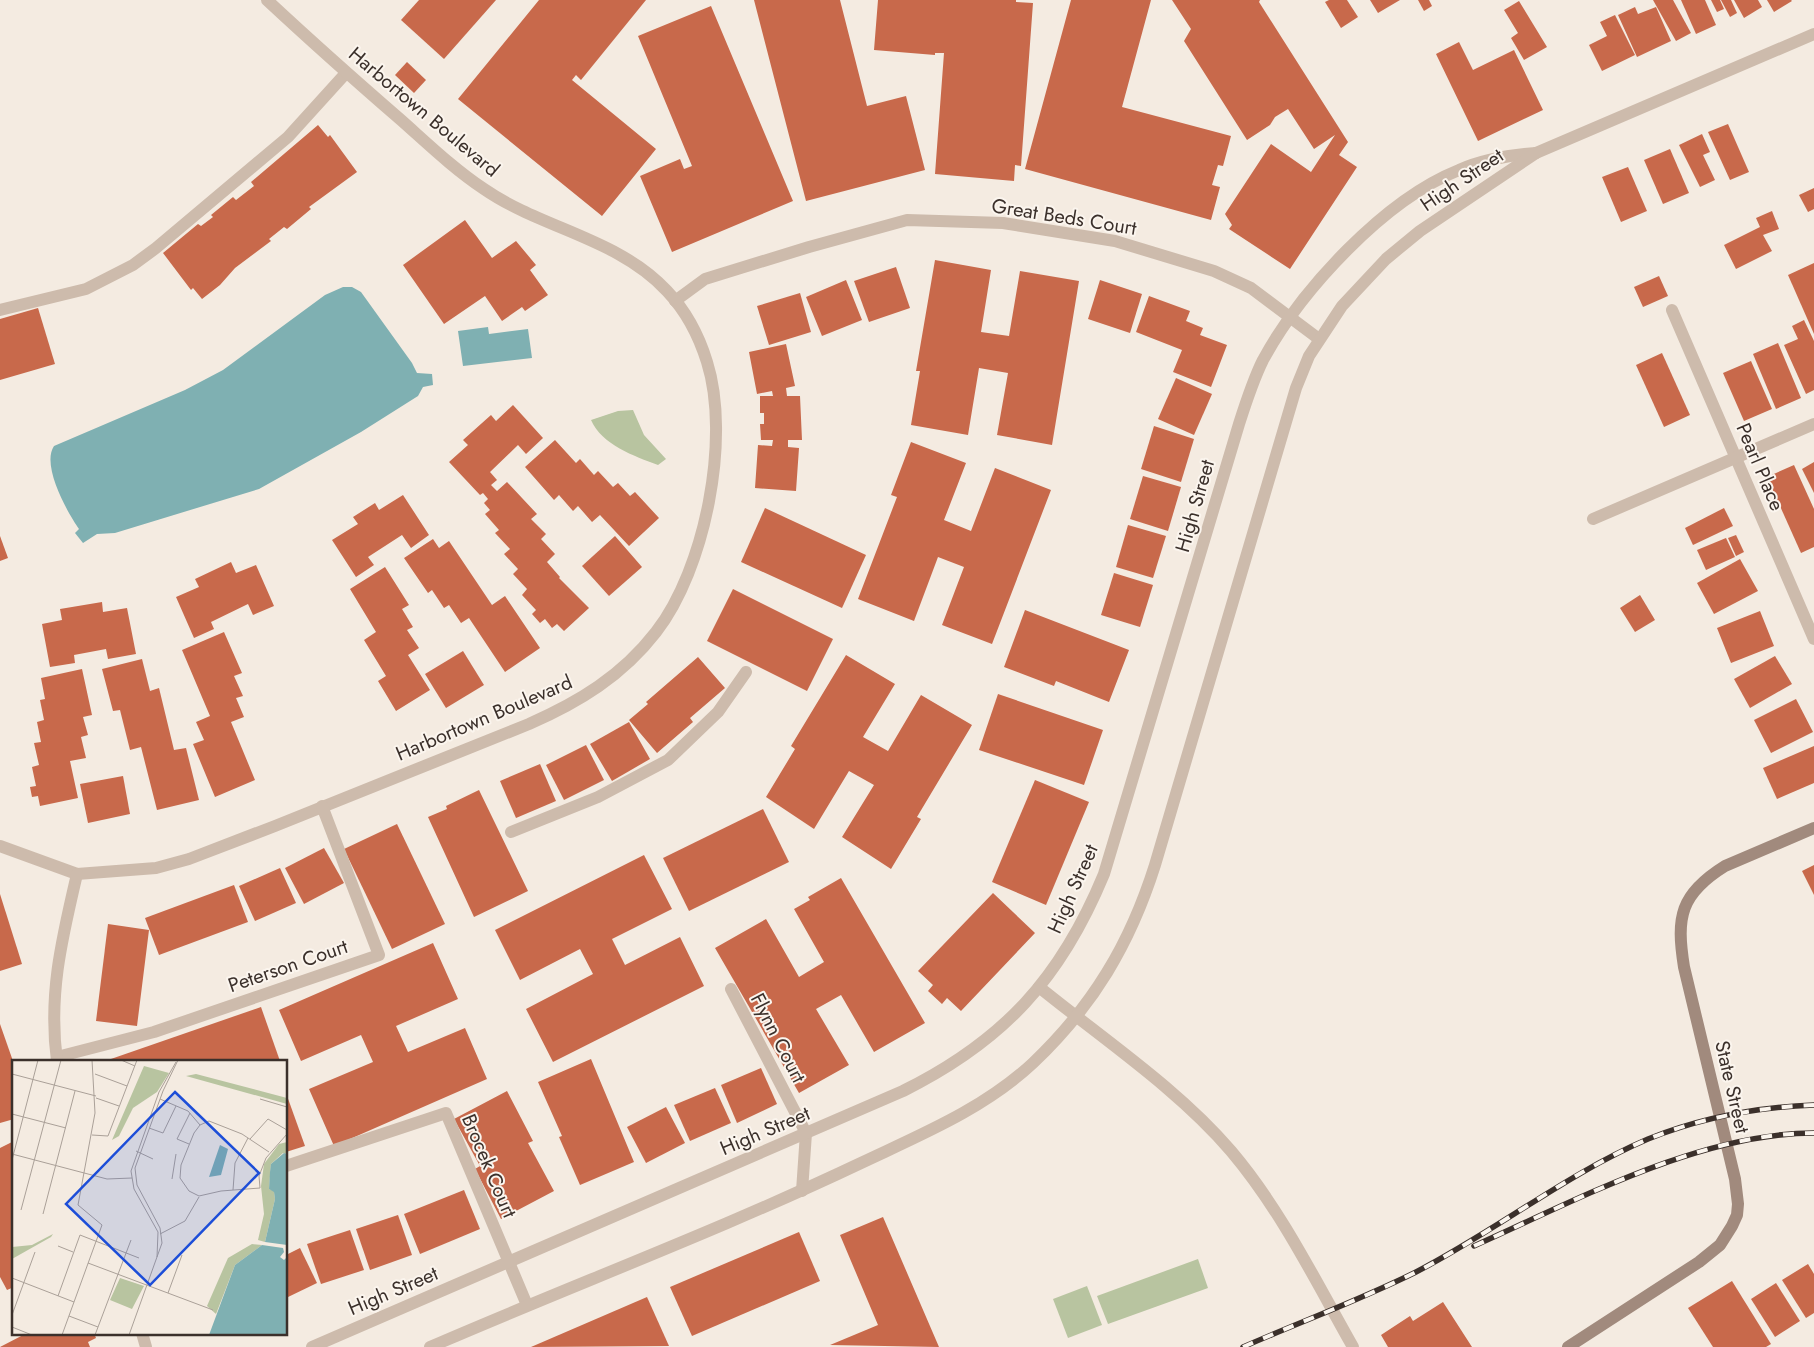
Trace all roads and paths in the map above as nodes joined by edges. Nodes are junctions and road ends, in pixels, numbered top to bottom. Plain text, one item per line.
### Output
1 (267, 0) edge
2 (1814, 34) edge
3 (346, 73) junction
4 (1536, 153) junction
5 (676, 301) junction
6 (0, 310) edge
7 (1672, 310) dead end
8 (1291, 317) junction
9 (1319, 339) junction
10 (1814, 424) edge
11 (1736, 458) junction
12 (1594, 519) dead end
13 (1814, 640) edge
14 (746, 672) dead end
15 (322, 806) junction
16 (1814, 828) edge
17 (511, 832) dead end
18 (0, 846) edge
19 (77, 874) junction
20 (1039, 987) junction
21 (731, 989) dead end
22 (1076, 1016) junction
23 (57, 1059) edge
24 (806, 1133) junction
25 (288, 1165) edge
26 (802, 1191) junction
27 (509, 1262) junction
28 (528, 1305) junction
29 (142, 1334) edge
30 (146, 1347) edge
31 (312, 1347) edge
32 (430, 1347) edge
33 (1352, 1347) edge
34 (1568, 1347) edge

1 - 3 street, Harbortown Boulevard
2 - 4 street, High Street
3 - 5 street, Harbortown Boulevard
3 - 6 street
4 - 8 street, High Street
4 - 9 street, High Street
5 - 8 street, Great Beds Court
5 - 15 street, Harbortown Boulevard
7 - 11 street, Pearl Place
8 - 9 street, Great Beds Court
8 - 20 street, High Street
9 - 22 street, High Street
10 - 11 street
11 - 12 street
11 - 13 street, Pearl Place
14 - 17 street
15 - 19 street, Harbortown Boulevard
15 - 23 street, Peterson Court
16 - 34 street, State Street
18 - 19 street, Harbortown Boulevard
19 - 23 street
20 - 22 street
20 - 24 street, High Street
21 - 24 street, Flynn Court
22 - 26 street, High Street
22 - 33 street
24 - 26 street
24 - 27 street, High Street
25 - 27 street, Brocek Court
26 - 28 street, High Street
27 - 28 street, Brocek Court
27 - 31 street, High Street
28 - 32 street, High Street
29 - 30 street

